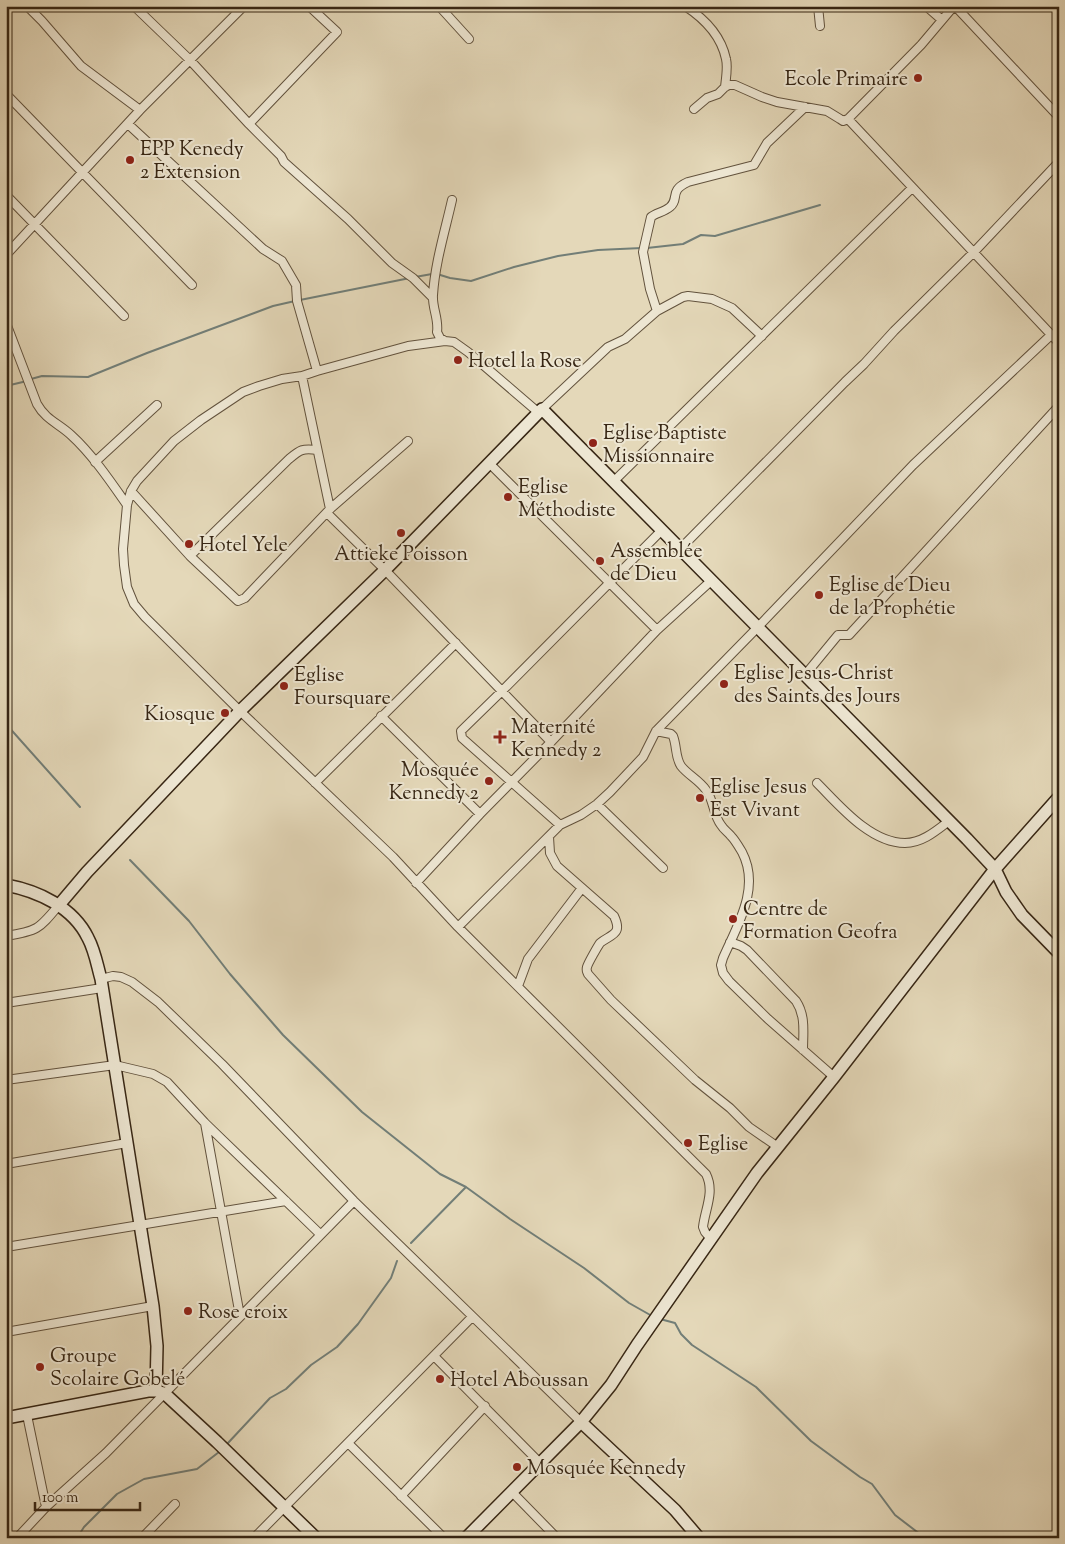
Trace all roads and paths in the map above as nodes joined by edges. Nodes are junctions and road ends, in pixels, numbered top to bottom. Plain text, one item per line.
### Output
1 (26, 6) edge
2 (134, 6) edge
3 (244, 6) edge
4 (309, 6) edge
5 (439, 6) edge
6 (686, 6) edge
7 (818, 6) edge
8 (926, 6) edge
9 (954, 6) edge
10 (942, 20) junction
11 (820, 26) dead end
12 (469, 39) dead end
13 (189, 59) junction
14 (725, 87) junction
15 (6, 94) edge
16 (805, 107) junction
17 (694, 109) dead end
18 (140, 110) junction
19 (1057, 112) edge
20 (848, 120) junction
21 (128, 124) junction
22 (249, 124) junction
23 (1059, 162) edge
24 (82, 173) junction
25 (912, 188) junction
26 (6, 195) edge
27 (452, 200) dead end
28 (35, 225) junction
29 (974, 252) junction
30 (6, 255) edge
31 (192, 285) dead end
32 (432, 297) junction
33 (657, 311) junction
34 (124, 316) dead end
35 (6, 323) edge
36 (1051, 335) junction
37 (762, 336) junction
38 (445, 341) junction
39 (1059, 343) edge
40 (317, 370) junction
41 (302, 376) junction
42 (157, 405) dead end
43 (1059, 406) edge
44 (541, 411) junction
45 (408, 441) dead end
46 (317, 450) junction
47 (95, 462) junction
48 (489, 463) junction
49 (614, 481) junction
50 (131, 491) junction
51 (127, 505) junction
52 (328, 511) junction
53 (662, 530) junction
54 (681, 548) junction
55 (190, 556) junction
56 (385, 570) junction
57 (712, 580) junction
58 (609, 582) junction
59 (758, 627) junction
60 (657, 630) junction
61 (456, 643) junction
62 (805, 675) junction
63 (502, 691) junction
64 (240, 711) junction
65 (381, 716) junction
66 (656, 731) junction
67 (551, 742) junction
68 (511, 782) junction
69 (315, 783) junction
70 (817, 783) dead end
71 (1059, 797) edge
72 (597, 804) junction
73 (480, 814) junction
74 (949, 821) junction
75 (560, 825) junction
76 (549, 837) junction
77 (663, 868) dead end
78 (995, 869) junction
79 (416, 883) junction
80 (6, 885) edge
81 (582, 888) junction
82 (59, 905) junction
83 (458, 927) junction
84 (6, 936) edge
85 (730, 942) junction
86 (1059, 953) edge
87 (102, 983) junction
88 (518, 986) junction
89 (6, 1002) edge
90 (803, 1050) junction
91 (115, 1065) junction
92 (834, 1077) junction
93 (6, 1080) edge
94 (205, 1123) junction
95 (127, 1143) junction
96 (778, 1146) junction
97 (6, 1164) edge
98 (286, 1201) junction
99 (354, 1201) junction
100 (220, 1212) junction
101 (140, 1224) junction
102 (320, 1234) junction
103 (711, 1239) junction
104 (6, 1247) edge
105 (153, 1306) junction
106 (240, 1316) junction
107 (472, 1317) junction
108 (6, 1332) edge
109 (434, 1356) junction
110 (160, 1392) junction
111 (485, 1406) junction
112 (27, 1414) junction
113 (6, 1418) edge
114 (581, 1422) junction
115 (348, 1443) junction
116 (541, 1464) junction
117 (512, 1492) junction
118 (402, 1496) junction
119 (175, 1504) dead end
120 (46, 1507) junction
121 (285, 1508) junction
122 (17, 1538) edge
123 (142, 1538) edge
124 (254, 1538) edge
125 (316, 1538) edge
126 (444, 1538) edge
127 (466, 1538) edge
128 (557, 1538) edge
129 (699, 1538) edge

1 - 18 street
2 - 13 street
3 - 13 street
4 - 22 street
5 - 12 street
6 - 14 street
7 - 11 street
8 - 10 street
9 - 10 street
9 - 19 street
10 - 20 street
13 - 18 street
13 - 22 street
14 - 16 street
14 - 17 street
15 - 24 street
16 - 20 street
16 - 33 street
18 - 21 street
20 - 25 street
21 - 24 street
21 - 40 street
22 - 32 street
23 - 29 street
24 - 28 street
24 - 31 street
25 - 29 street
25 - 37 street
26 - 28 street
27 - 32 street
28 - 30 street
28 - 34 street
29 - 36 street
29 - 54 street
32 - 38 street
33 - 37 street
33 - 44 street
35 - 47 street
36 - 39 street
36 - 59 street
37 - 49 street
38 - 40 street
38 - 44 street
40 - 41 street
41 - 46 street
41 - 50 street
42 - 47 street
43 - 62 street
44 - 48 street
44 - 49 street
45 - 52 street
46 - 52 street
46 - 55 street
47 - 51 street
48 - 56 street
48 - 58 street
49 - 53 street
50 - 51 street
50 - 55 street
51 - 64 street
52 - 55 street
52 - 56 street
53 - 54 street
53 - 58 street
54 - 57 street
56 - 61 street
56 - 64 street
57 - 59 street
57 - 60 street
58 - 60 street
58 - 63 street
59 - 62 street
59 - 66 street
60 - 67 street
61 - 63 street
61 - 65 street
62 - 74 street
63 - 67 street
63 - 68 street
64 - 69 street
64 - 82 street
65 - 69 street
65 - 73 street
66 - 72 street
66 - 85 street
67 - 68 street
68 - 73 street
68 - 75 street
69 - 79 street
70 - 74 street
71 - 78 street
72 - 75 street
72 - 77 street
73 - 79 street
74 - 78 street
75 - 76 street
76 - 81 street
76 - 83 street
78 - 86 street
78 - 92 street
79 - 83 street
80 - 82 street
81 - 88 street
81 - 96 street
82 - 84 street
82 - 87 street
83 - 88 street
85 - 90 street
85 - 90 street
87 - 89 street
87 - 91 street
87 - 99 street
88 - 103 street
90 - 92 street
91 - 93 street
91 - 94 street
91 - 95 street
92 - 96 street
94 - 98 street
94 - 100 street
95 - 97 street
95 - 101 street
96 - 103 street
98 - 100 street
98 - 102 street
99 - 102 street
99 - 107 street
100 - 101 street
100 - 106 street
101 - 104 street
101 - 105 street
102 - 106 street
103 - 114 street
105 - 108 street
105 - 110 street
106 - 110 street
107 - 109 street
107 - 114 street
109 - 111 street
109 - 115 street
110 - 112 street
110 - 120 street
110 - 121 street
111 - 116 street
111 - 118 street
112 - 113 street
112 - 120 street
114 - 116 street
114 - 129 street
115 - 118 street
115 - 121 street
116 - 117 street
117 - 127 street
117 - 128 street
118 - 126 street
119 - 123 street
120 - 122 street
121 - 124 street
121 - 125 street

